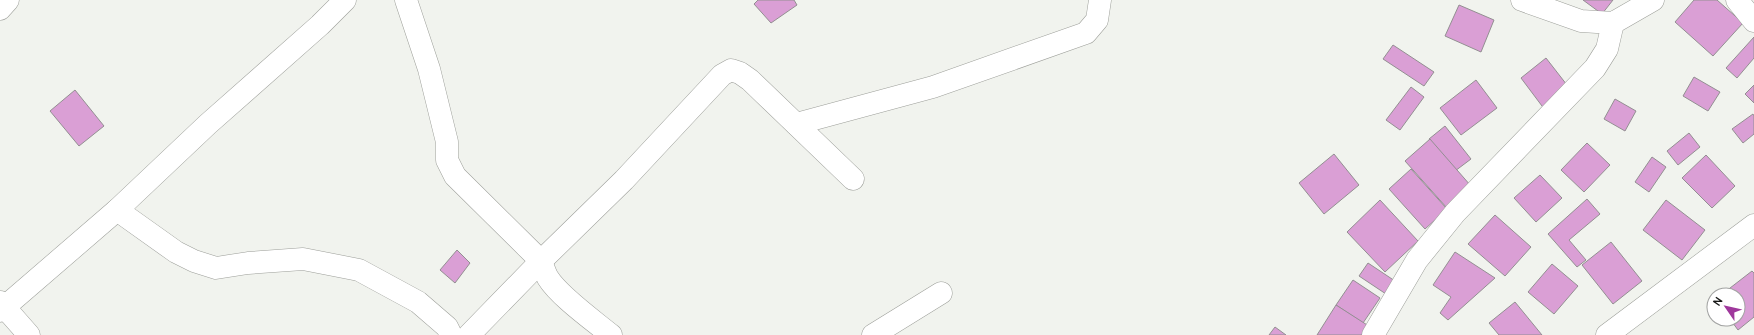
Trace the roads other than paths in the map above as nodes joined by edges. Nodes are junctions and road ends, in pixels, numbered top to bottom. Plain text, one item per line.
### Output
1 (8, 0) edge
2 (345, 0) edge
3 (406, 0) edge
4 (1100, 0) edge
5 (1522, 0) edge
6 (1654, 0) edge
7 (1737, 0) edge
8 (0, 9) edge
9 (1754, 21) edge
10 (1613, 23) junction
11 (796, 124) junction
12 (853, 179) dead end
13 (117, 210) junction
14 (1754, 225) edge
15 (541, 261) junction
16 (941, 294) dead end
17 (2, 307) edge
18 (29, 335) edge
19 (451, 335) edge
20 (469, 335) edge
21 (611, 335) edge
22 (873, 335) edge
23 (1373, 335) edge
24 (1607, 335) edge

1 - 8 street
2 - 13 street
3 - 15 street
4 - 11 street
5 - 10 street
6 - 10 street
7 - 9 street
10 - 23 street
11 - 12 street
11 - 15 street
13 - 17 street
13 - 19 street
14 - 24 street
15 - 20 street
15 - 21 street
16 - 22 street
17 - 18 street

